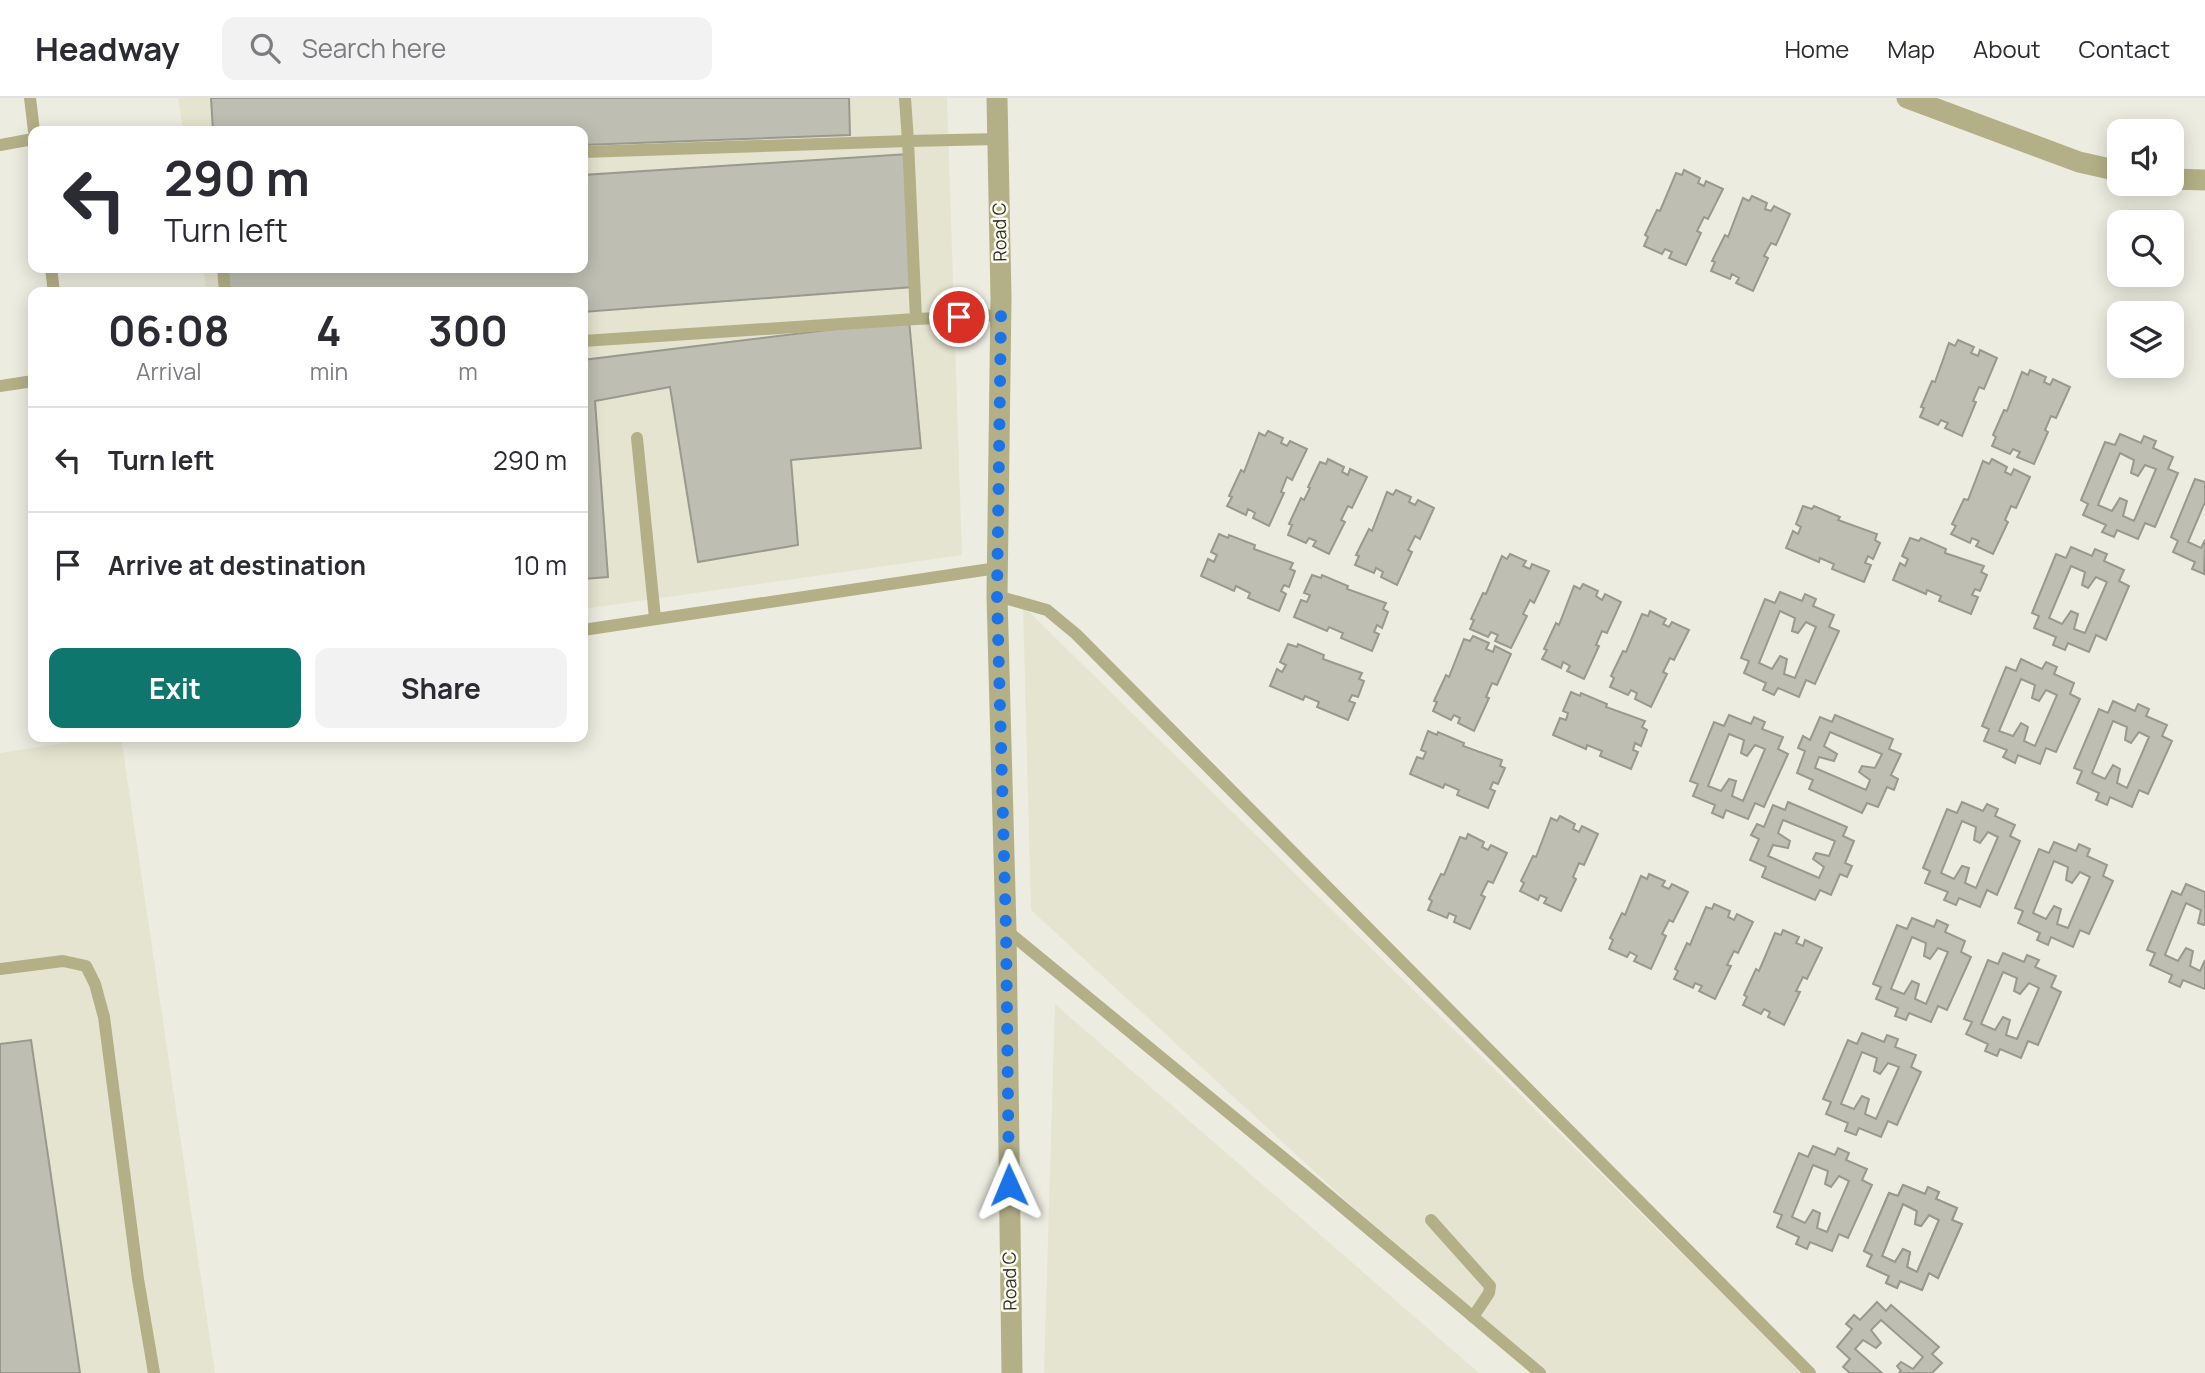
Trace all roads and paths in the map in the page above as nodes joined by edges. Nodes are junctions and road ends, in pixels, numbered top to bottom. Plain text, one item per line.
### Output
1 (30, 98) edge
2 (905, 98) edge
3 (997, 98) edge
4 (1907, 98) edge
5 (33, 126) edge
6 (998, 139) junction
7 (28, 140) edge
8 (908, 141) junction
9 (0, 145) edge
10 (588, 152) edge
11 (2107, 168) edge
12 (2184, 179) edge
13 (2205, 180) edge
14 (1001, 315) junction
15 (916, 319) junction
16 (588, 341) edge
17 (28, 382) edge
18 (0, 386) edge
19 (637, 438) dead end
20 (997, 568) junction
21 (997, 596) junction
22 (655, 618) junction
23 (588, 628) edge
24 (1006, 930) junction
25 (0, 969) edge
26 (1431, 1220) dead end
27 (1473, 1317) junction
28 (154, 1373) edge
29 (1012, 1373) edge
30 (1540, 1373) edge
31 (1810, 1373) edge

1 - 5 lane
2 - 8 lane
3 - 6 street, Road C
4 - 11 street
6 - 8 lane
6 - 14 street, Road C
7 - 9 lane
8 - 10 lane
8 - 15 lane
12 - 13 street
14 - 15 lane
14 - 20 street, Road C
15 - 16 lane
17 - 18 lane
19 - 22 lane
20 - 21 street, Road C
20 - 22 lane
21 - 24 street, Road C
21 - 31 lane
22 - 23 lane
24 - 27 lane
24 - 29 street, Road C
25 - 28 lane
26 - 27 lane
27 - 30 lane

